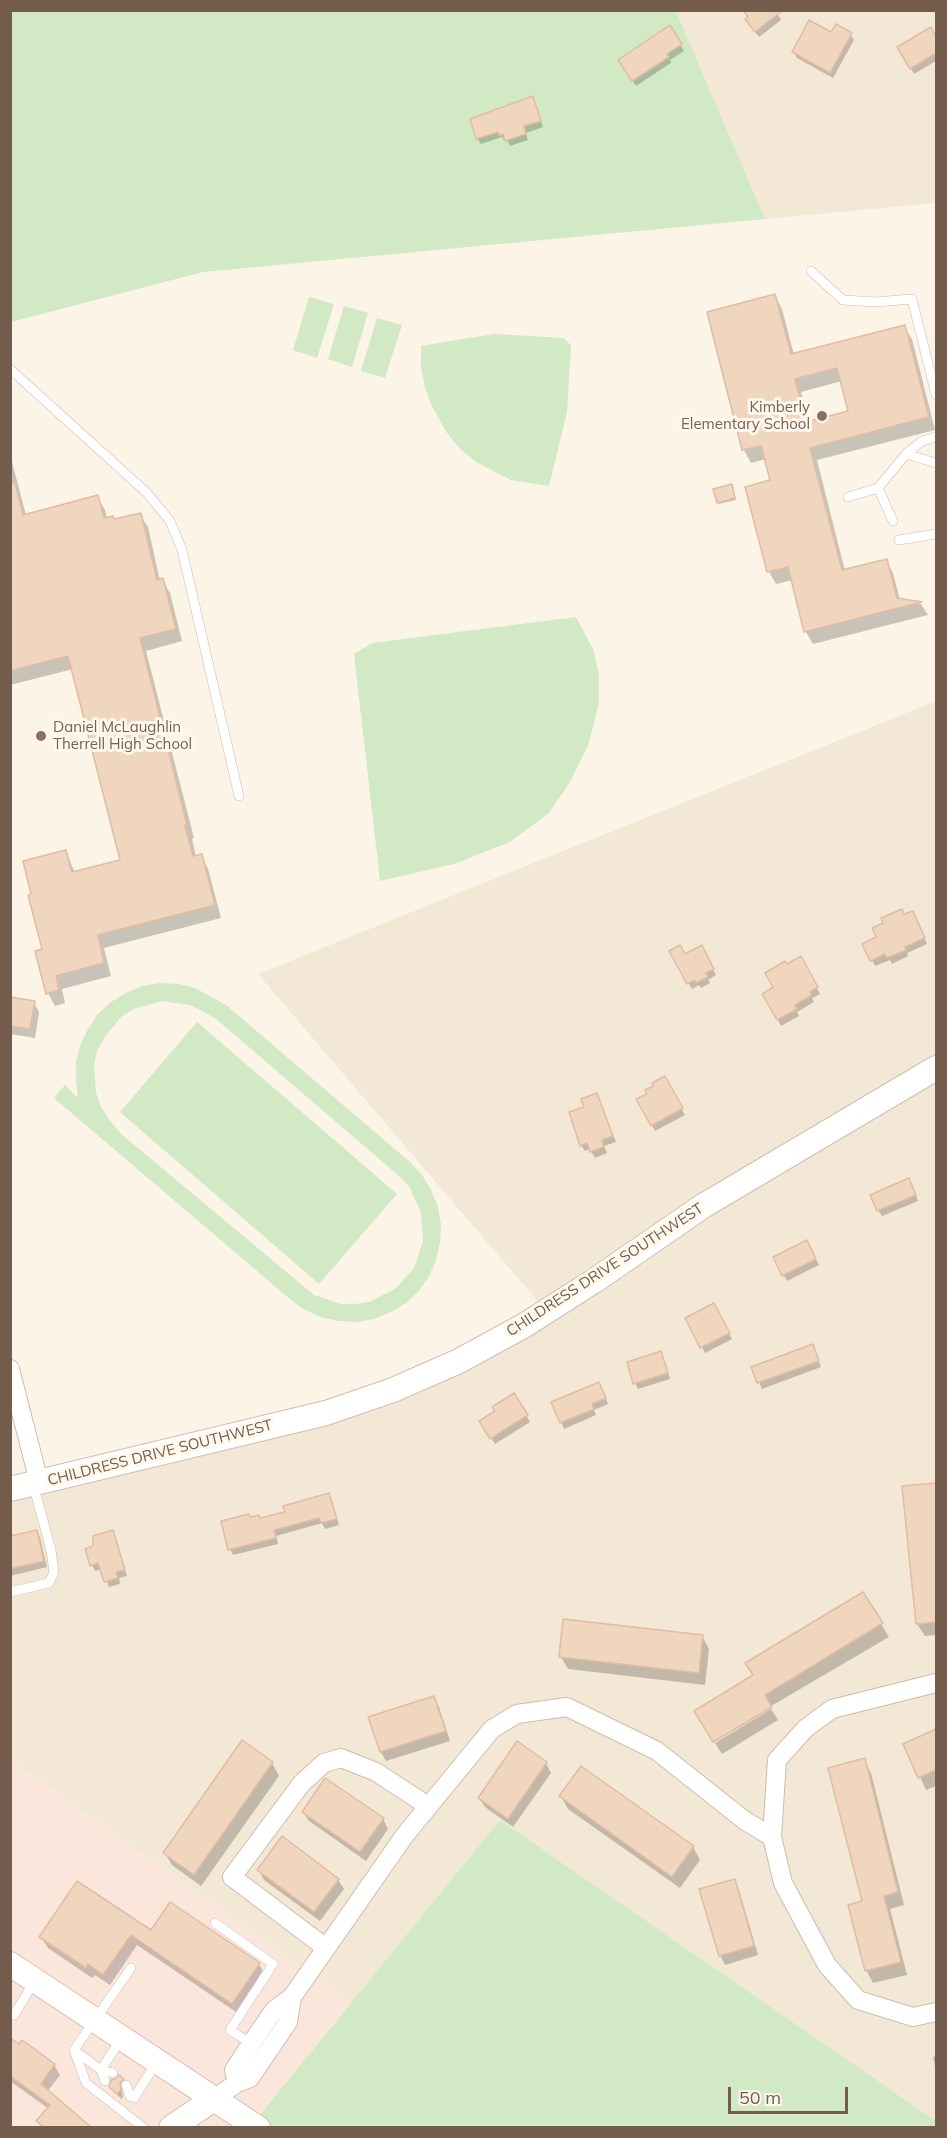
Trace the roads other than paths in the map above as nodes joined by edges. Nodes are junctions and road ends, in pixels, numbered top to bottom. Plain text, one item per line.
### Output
1 (811, 271) dead end
2 (10, 369) edge
3 (936, 395) edge
4 (936, 436) edge
5 (906, 454) junction
6 (936, 463) edge
7 (878, 488) junction
8 (848, 497) dead end
9 (893, 521) dead end
10 (936, 534) edge
11 (899, 540) dead end
12 (239, 796) dead end
13 (936, 1068) edge
14 (10, 1369) edge
15 (28, 1485) edge
16 (10, 1592) edge
17 (936, 1683) edge
18 (428, 1806) junction
19 (772, 1837) junction
20 (215, 1923) dead end
21 (326, 1948) junction
22 (10, 1964) edge
23 (131, 1968) dead end
24 (35, 1980) junction
25 (292, 1997) junction
26 (10, 2013) edge
27 (936, 2013) edge
28 (94, 2019) junction
29 (123, 2037) junction
30 (251, 2044) junction
31 (74, 2050) junction
32 (267, 2054) junction
33 (158, 2061) junction
34 (101, 2070) junction
35 (113, 2073) dead end
36 (105, 2081) dead end
37 (237, 2083) junction
38 (126, 2085) dead end
39 (118, 2093) dead end
40 (132, 2097) junction
41 (215, 2098) junction
42 (125, 2112) junction
43 (144, 2127) edge
44 (171, 2127) edge
45 (258, 2127) edge

1 - 3 lane
2 - 12 lane
4 - 5 lane
5 - 6 lane
5 - 7 lane
7 - 8 lane
7 - 9 lane
10 - 11 lane
13 - 15 street, CHILDRESS DRIVE SOUTHWEST
14 - 15 street
15 - 16 lane
17 - 19 street
18 - 19 street
18 - 21 street
18 - 21 street
19 - 27 street
20 - 30 lane
21 - 25 street
22 - 24 street
23 - 28 lane
24 - 26 lane
24 - 28 street
25 - 30 street
25 - 32 street
28 - 29 street
28 - 31 lane
29 - 33 street
29 - 34 lane
30 - 32 lane
30 - 37 street
31 - 34 lane
31 - 42 lane
32 - 37 street
33 - 40 lane
33 - 41 street
34 - 35 lane
34 - 36 lane
37 - 41 street
38 - 40 lane
39 - 40 lane
40 - 42 lane
41 - 44 street
41 - 45 street
42 - 43 lane

